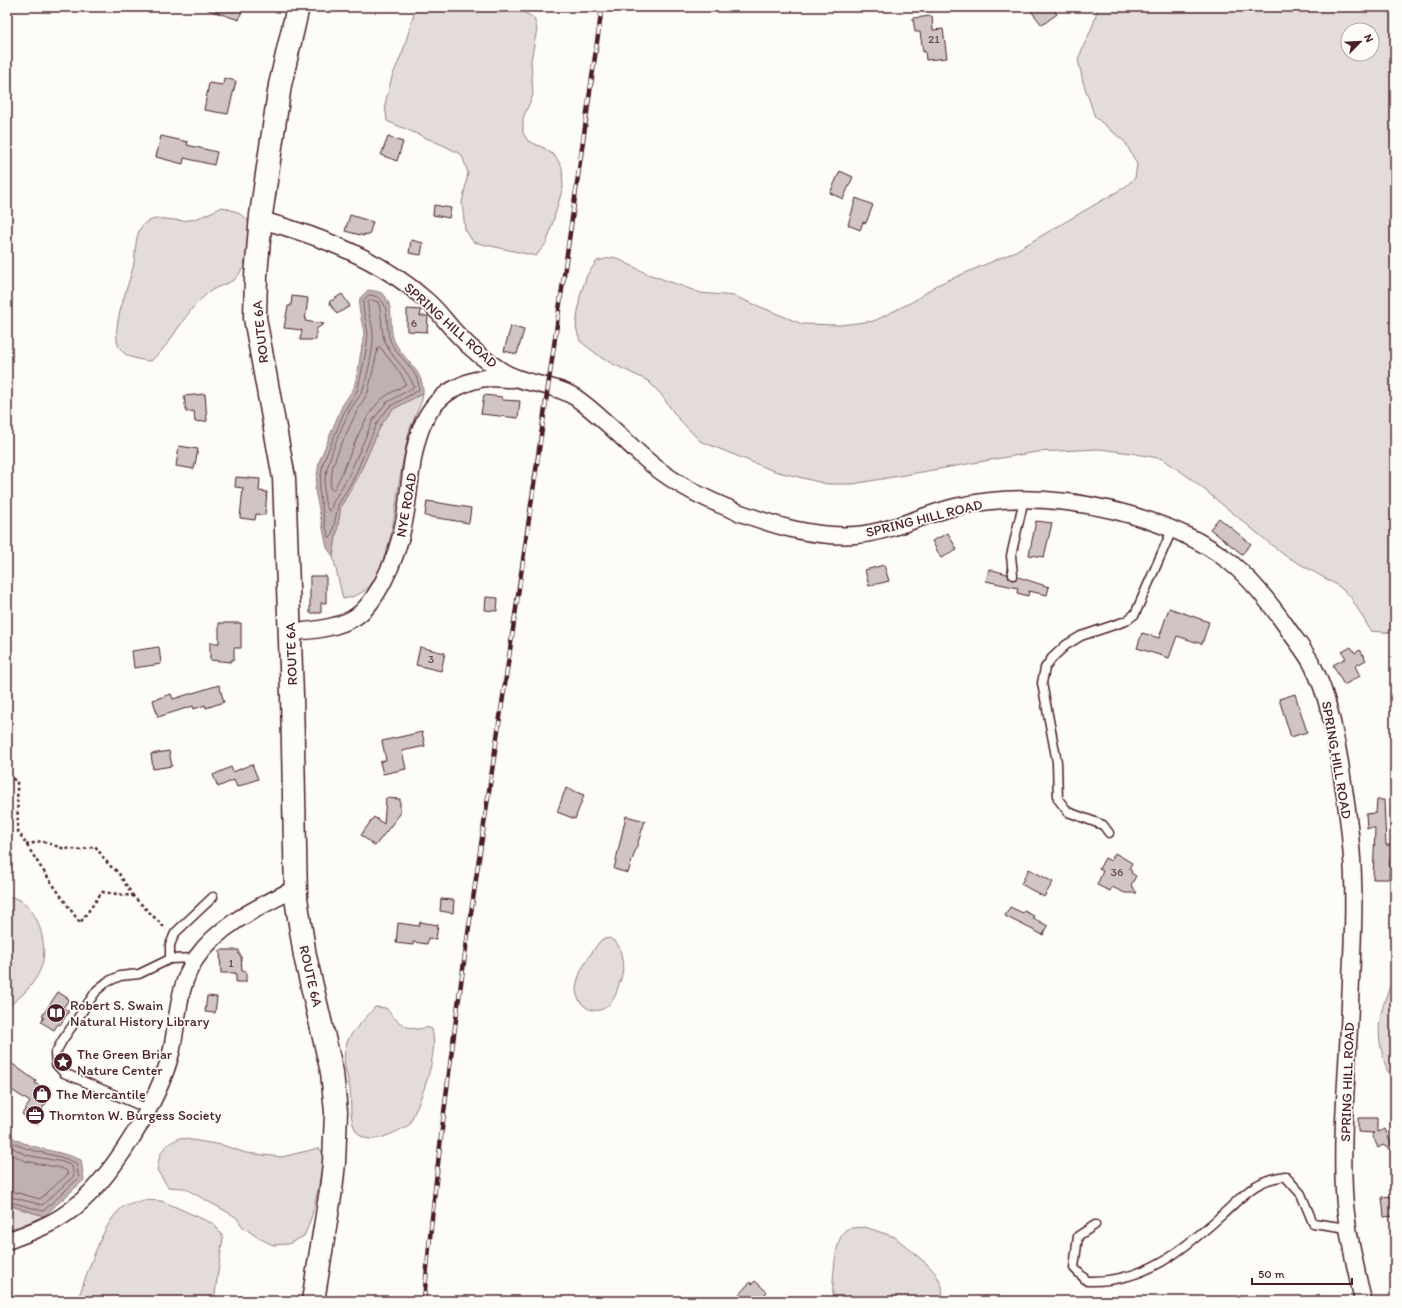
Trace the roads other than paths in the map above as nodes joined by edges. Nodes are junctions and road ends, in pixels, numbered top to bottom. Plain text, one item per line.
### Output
1 (298, 7) edge
2 (261, 220) junction
3 (515, 379) junction
4 (1024, 499) junction
5 (1172, 530) junction
6 (1013, 576) dead end
7 (290, 632) junction
8 (1109, 833) dead end
9 (296, 888) junction
10 (213, 897) dead end
11 (196, 958) junction
12 (170, 959) junction
13 (148, 1109) junction
14 (1095, 1226) dead end
15 (1347, 1228) junction
16 (7, 1241) edge
17 (313, 1301) edge
18 (1363, 1301) edge

1 - 2 main road, ROUTE 6A
2 - 3 street, SPRING HILL ROAD
2 - 7 main road, ROUTE 6A
3 - 4 street, SPRING HILL ROAD
3 - 7 street, NYE ROAD
4 - 5 street, SPRING HILL ROAD
4 - 6 lane
5 - 8 lane
5 - 15 street, SPRING HILL ROAD
7 - 9 main road, ROUTE 6A
9 - 11 street
9 - 17 main road, ROUTE 6A
10 - 12 lane
11 - 12 lane
11 - 13 street
12 - 13 lane
13 - 16 street
14 - 15 lane
15 - 18 street, SPRING HILL ROAD

